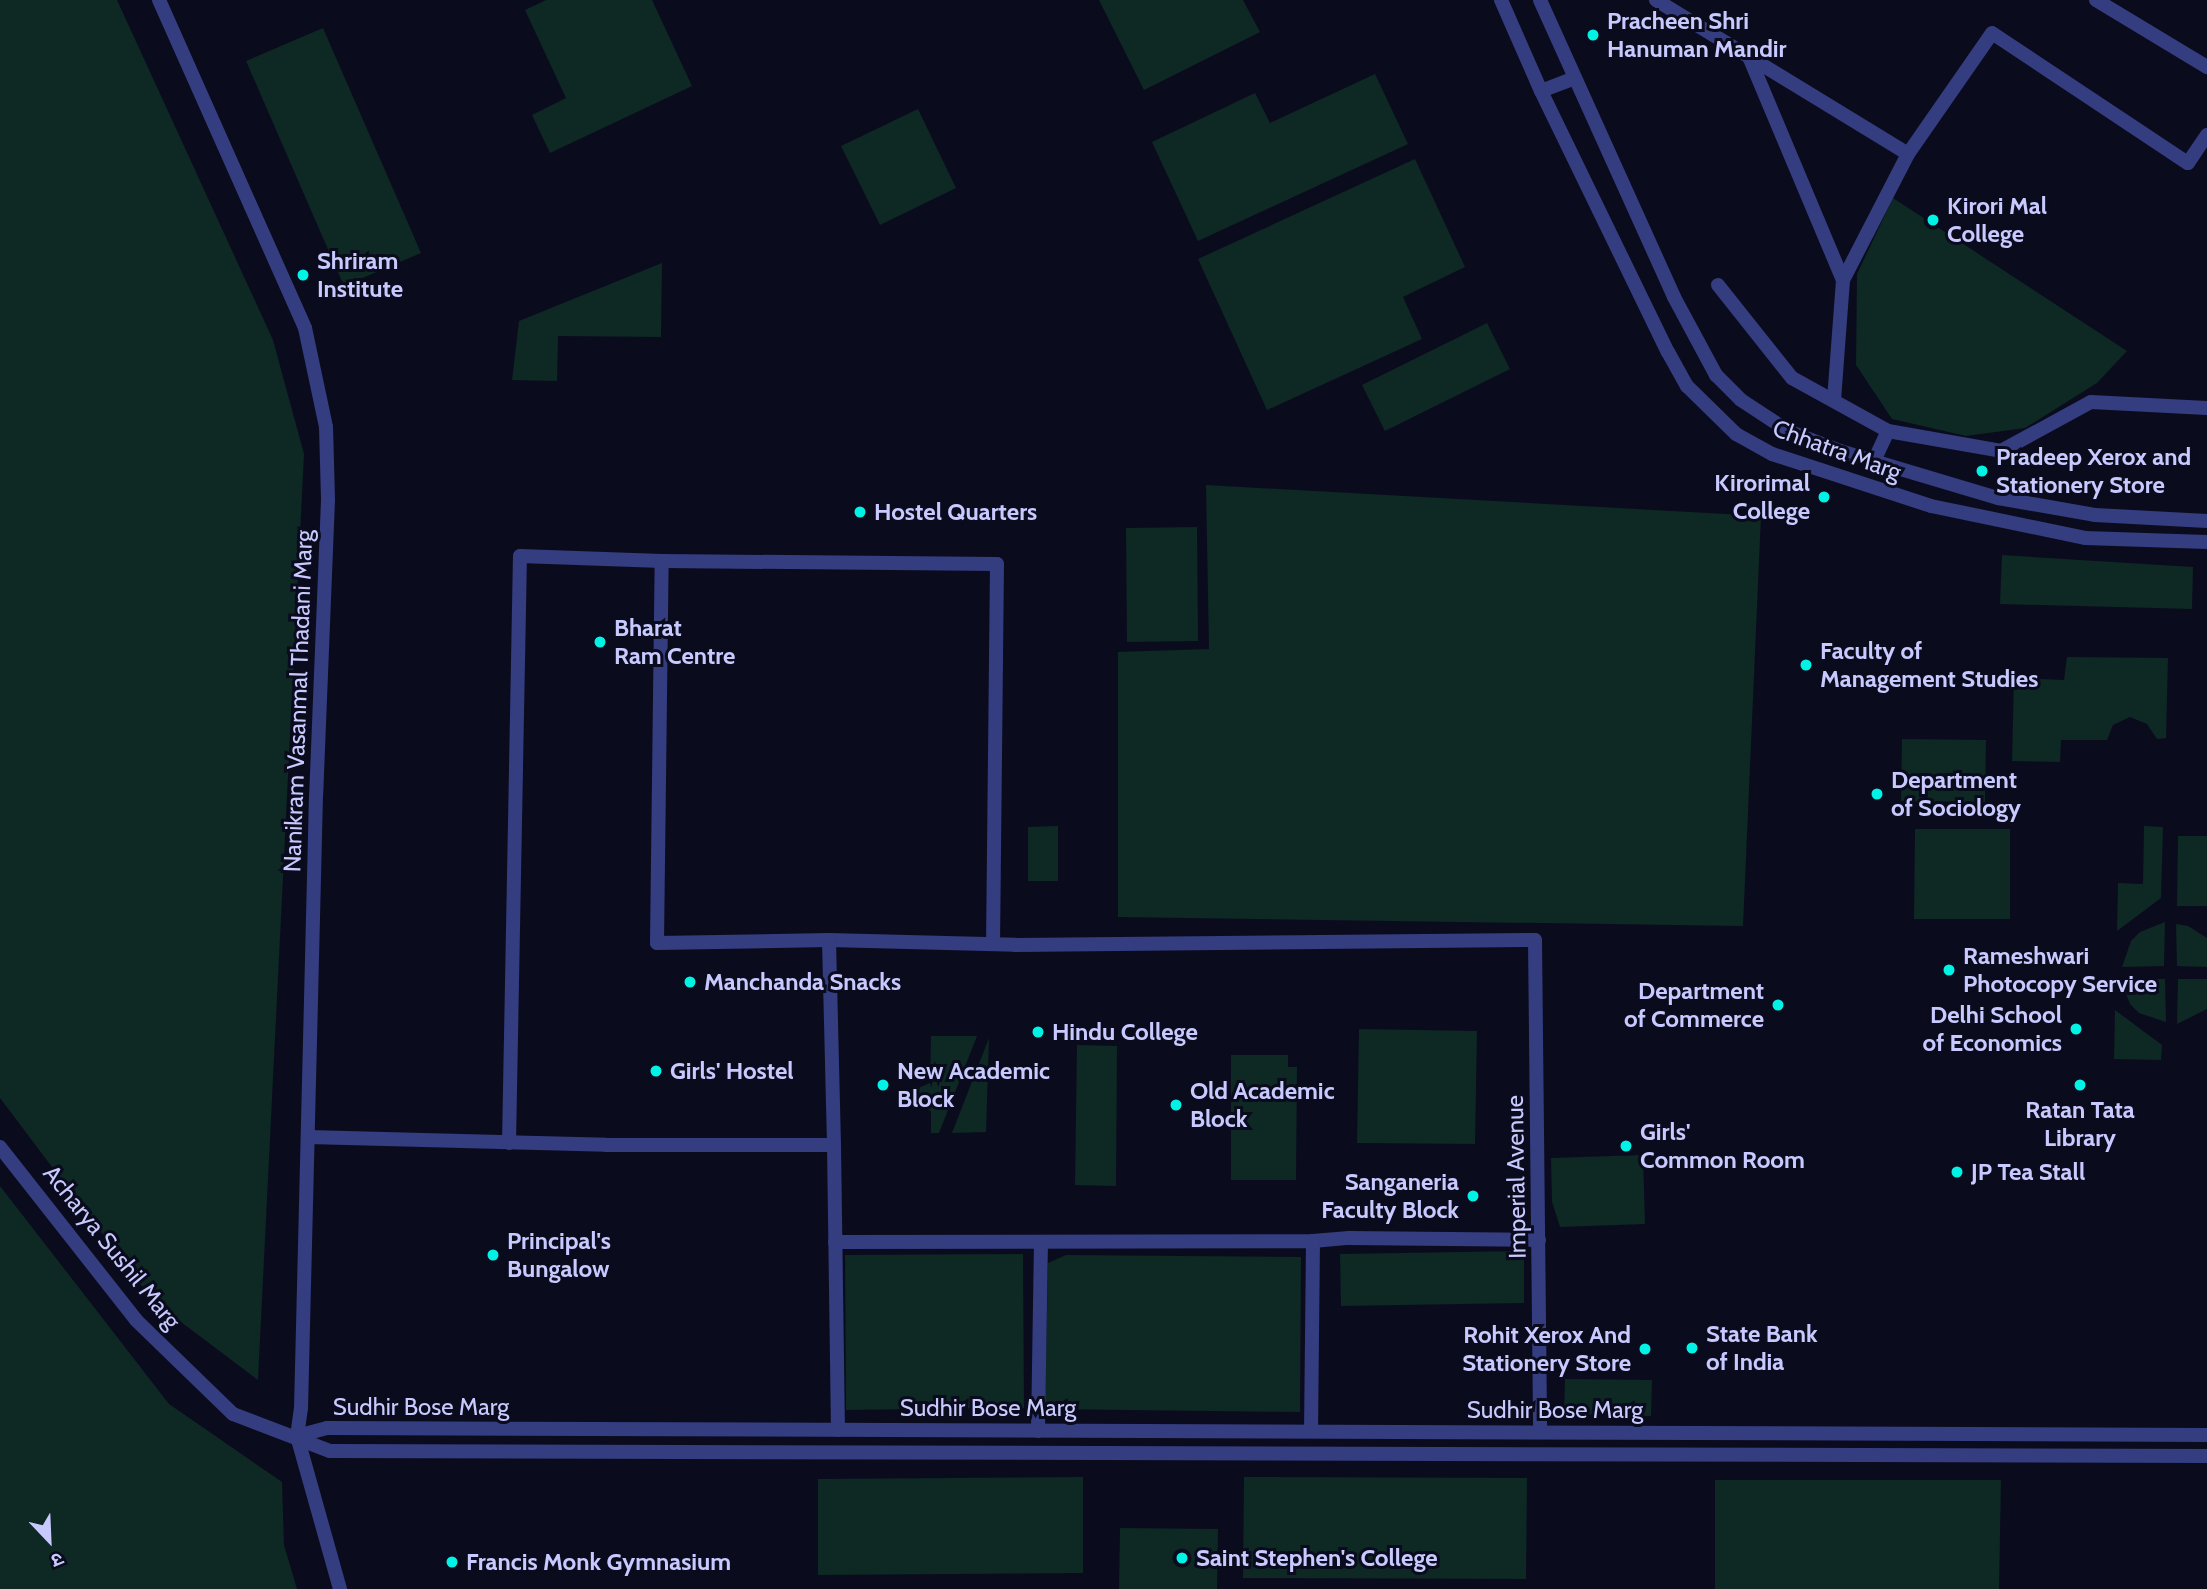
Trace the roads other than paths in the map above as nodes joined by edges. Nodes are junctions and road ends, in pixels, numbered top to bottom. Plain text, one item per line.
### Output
1 (159, 0) edge
2 (1501, 0) edge
3 (1540, 0) edge
4 (1656, 0) edge
5 (2096, 0) edge
6 (1750, 58) junction
7 (2207, 67) edge
8 (1575, 78) junction
9 (1541, 91) junction
10 (2207, 135) edge
11 (1908, 154) junction
12 (1843, 280) junction
13 (1718, 285) dead end
14 (1834, 400) junction
15 (2207, 408) edge
16 (1888, 431) junction
17 (1873, 463) junction
18 (1864, 486) junction
19 (2207, 521) edge
20 (2207, 542) edge
21 (662, 561) junction
22 (829, 940) junction
23 (993, 944) junction
24 (308, 1137) junction
25 (509, 1143) junction
26 (834, 1145) junction
27 (0, 1147) edge
28 (1313, 1241) junction
29 (1539, 1241) junction
30 (835, 1242) junction
31 (1041, 1242) junction
32 (838, 1430) junction
33 (1038, 1431) junction
34 (1311, 1431) junction
35 (1540, 1432) junction
36 (2207, 1434) edge
37 (297, 1436) junction
38 (2207, 1456) edge
39 (340, 1589) edge

1 - 24 street, Nanikram Vasanmal Thadani Marg
2 - 9 street, Chhatra Marg
3 - 8 street, Chhatra Marg
4 - 6 street
5 - 7 street
6 - 11 street
6 - 12 street
8 - 9 street
8 - 17 street, Chhatra Marg
9 - 18 street, Chhatra Marg
10 - 11 street
11 - 12 street
12 - 14 street
13 - 14 street
14 - 16 street
15 - 16 street
16 - 17 street
17 - 18 street
17 - 19 street, Chhatra Marg
18 - 20 street, Chhatra Marg
21 - 22 street
21 - 23 street
21 - 25 street
22 - 23 street
22 - 26 street
23 - 29 street, Imperial Avenue
24 - 25 street
24 - 37 street, Nanikram Vasanmal Thadani Marg
25 - 26 street
26 - 30 street
27 - 37 street, Acharya Sushil Marg
28 - 29 street
28 - 31 street
28 - 34 street
29 - 35 street, Imperial Avenue
30 - 31 street
30 - 32 street
31 - 33 street
32 - 33 street, Sudhir Bose Marg
32 - 37 street, Sudhir Bose Marg
33 - 34 street, Sudhir Bose Marg
34 - 35 street, Sudhir Bose Marg
35 - 36 street, Sudhir Bose Marg
37 - 38 street, Sudhir Bose Marg
37 - 39 street

